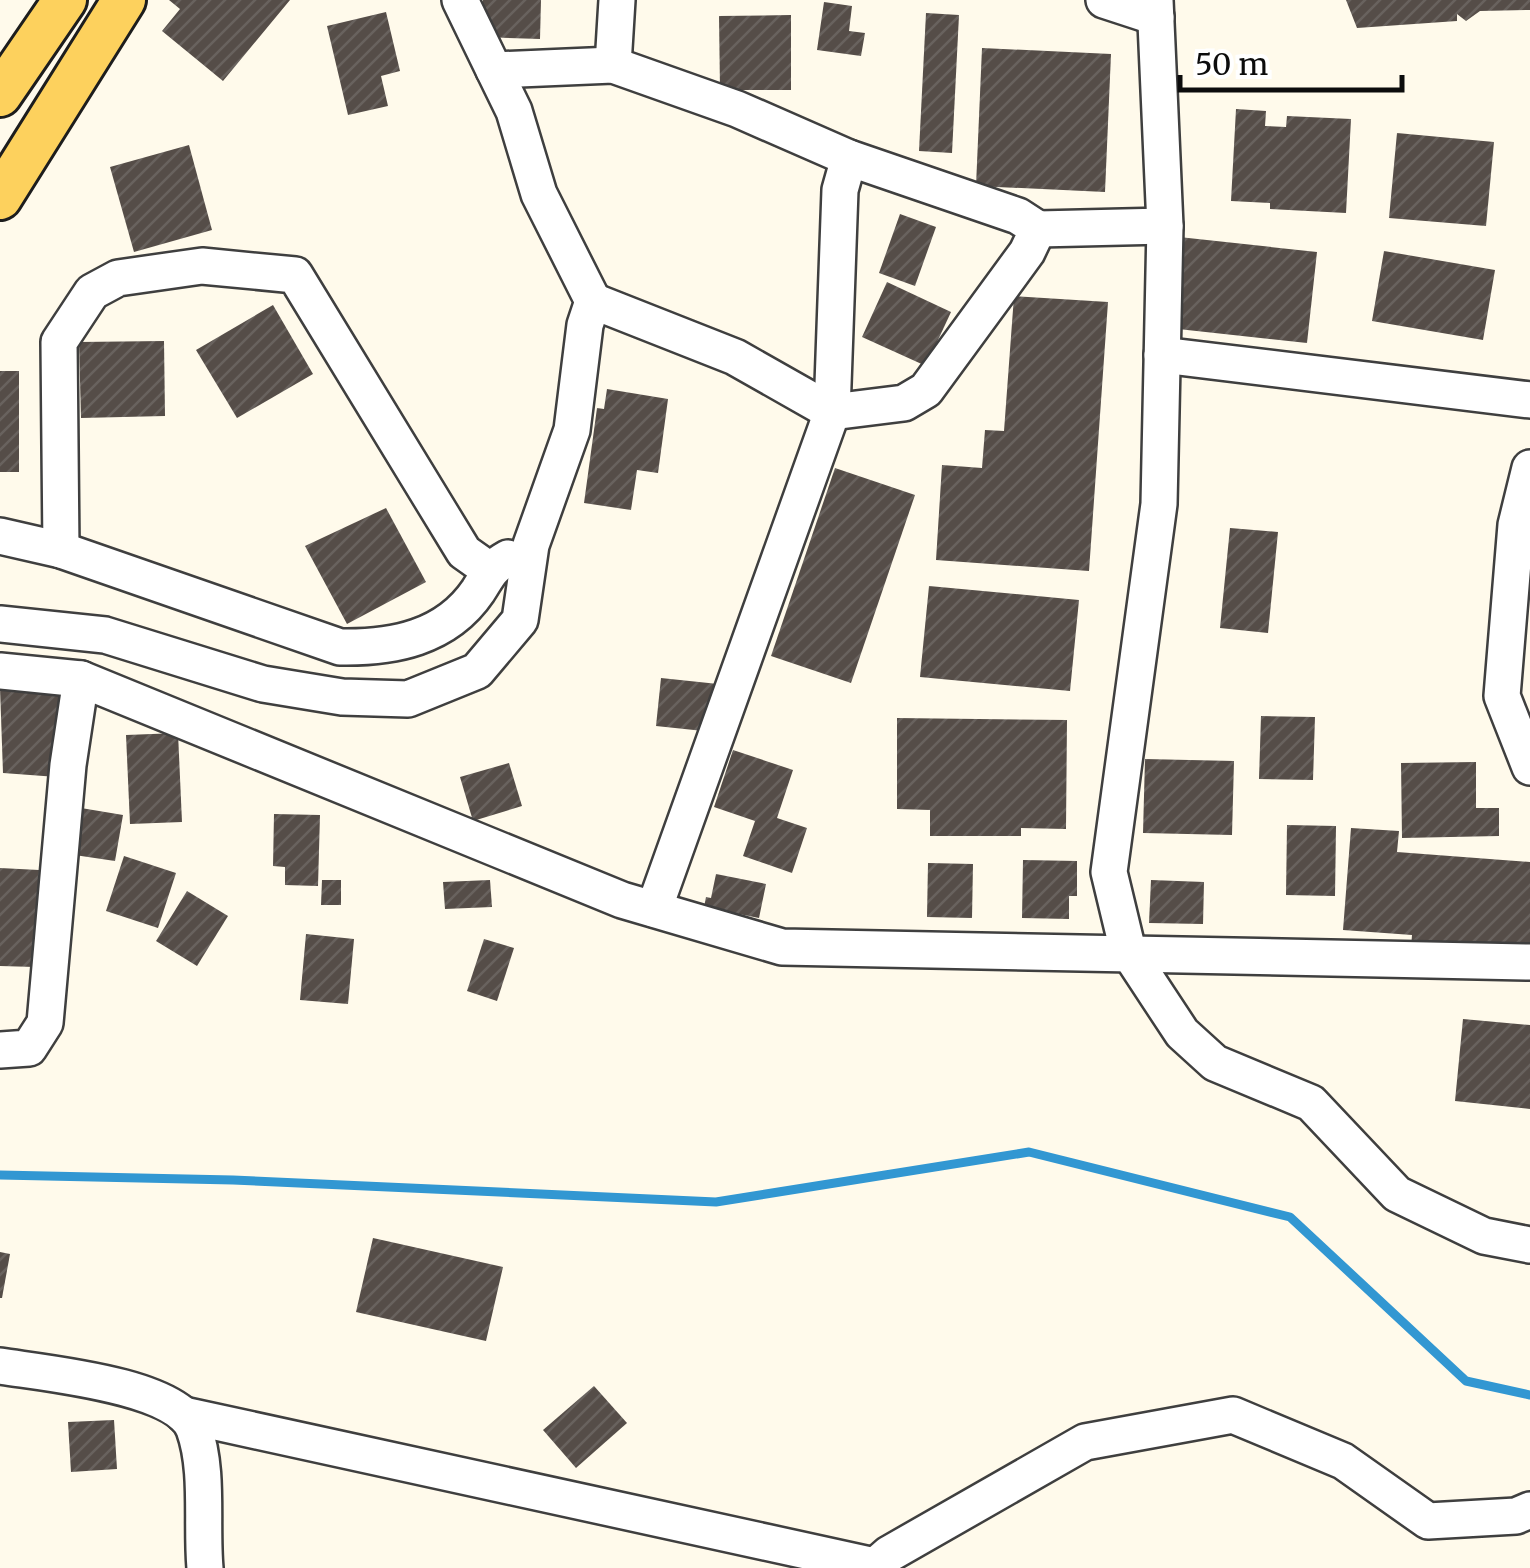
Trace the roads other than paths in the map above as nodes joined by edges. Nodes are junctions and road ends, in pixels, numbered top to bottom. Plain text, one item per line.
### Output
1 (65, 0) edge
2 (124, 0) edge
3 (460, 0) edge
4 (617, 0) edge
5 (1104, 0) edge
6 (1156, 8) edge
7 (614, 66) junction
8 (494, 70) junction
9 (0, 95) edge
10 (849, 158) junction
11 (0, 198) edge
12 (1166, 226) junction
13 (1038, 229) junction
14 (593, 301) junction
15 (1162, 355) junction
16 (1530, 400) edge
17 (832, 412) junction
18 (1530, 468) edge
19 (0, 536) edge
20 (531, 545) junction
21 (62, 550) junction
22 (488, 568) junction
23 (0, 624) edge
24 (0, 671) edge
25 (82, 679) junction
26 (1530, 767) edge
27 (654, 909) junction
28 (1128, 951) junction
29 (1530, 962) edge
30 (0, 1050) edge
31 (1530, 1245) edge
32 (0, 1366) edge
33 (184, 1416) junction
34 (1530, 1510) edge
35 (874, 1567) edge
36 (205, 1568) edge

1 - 9 main road
2 - 11 main road
3 - 8 street
4 - 7 street
5 - 6 street
6 - 12 street
7 - 8 street
7 - 10 street
8 - 14 street
10 - 13 street
10 - 17 street
12 - 13 street
12 - 15 street
13 - 17 street
14 - 17 street
14 - 20 street
15 - 16 street
15 - 28 street
17 - 27 street
18 - 26 street
19 - 21 street
20 - 22 street
20 - 23 street
21 - 22 street
21 - 22 street
24 - 25 street
25 - 27 street
25 - 30 street
27 - 28 street
28 - 29 street
28 - 31 street
32 - 33 street
33 - 35 street
33 - 36 street
34 - 35 street

